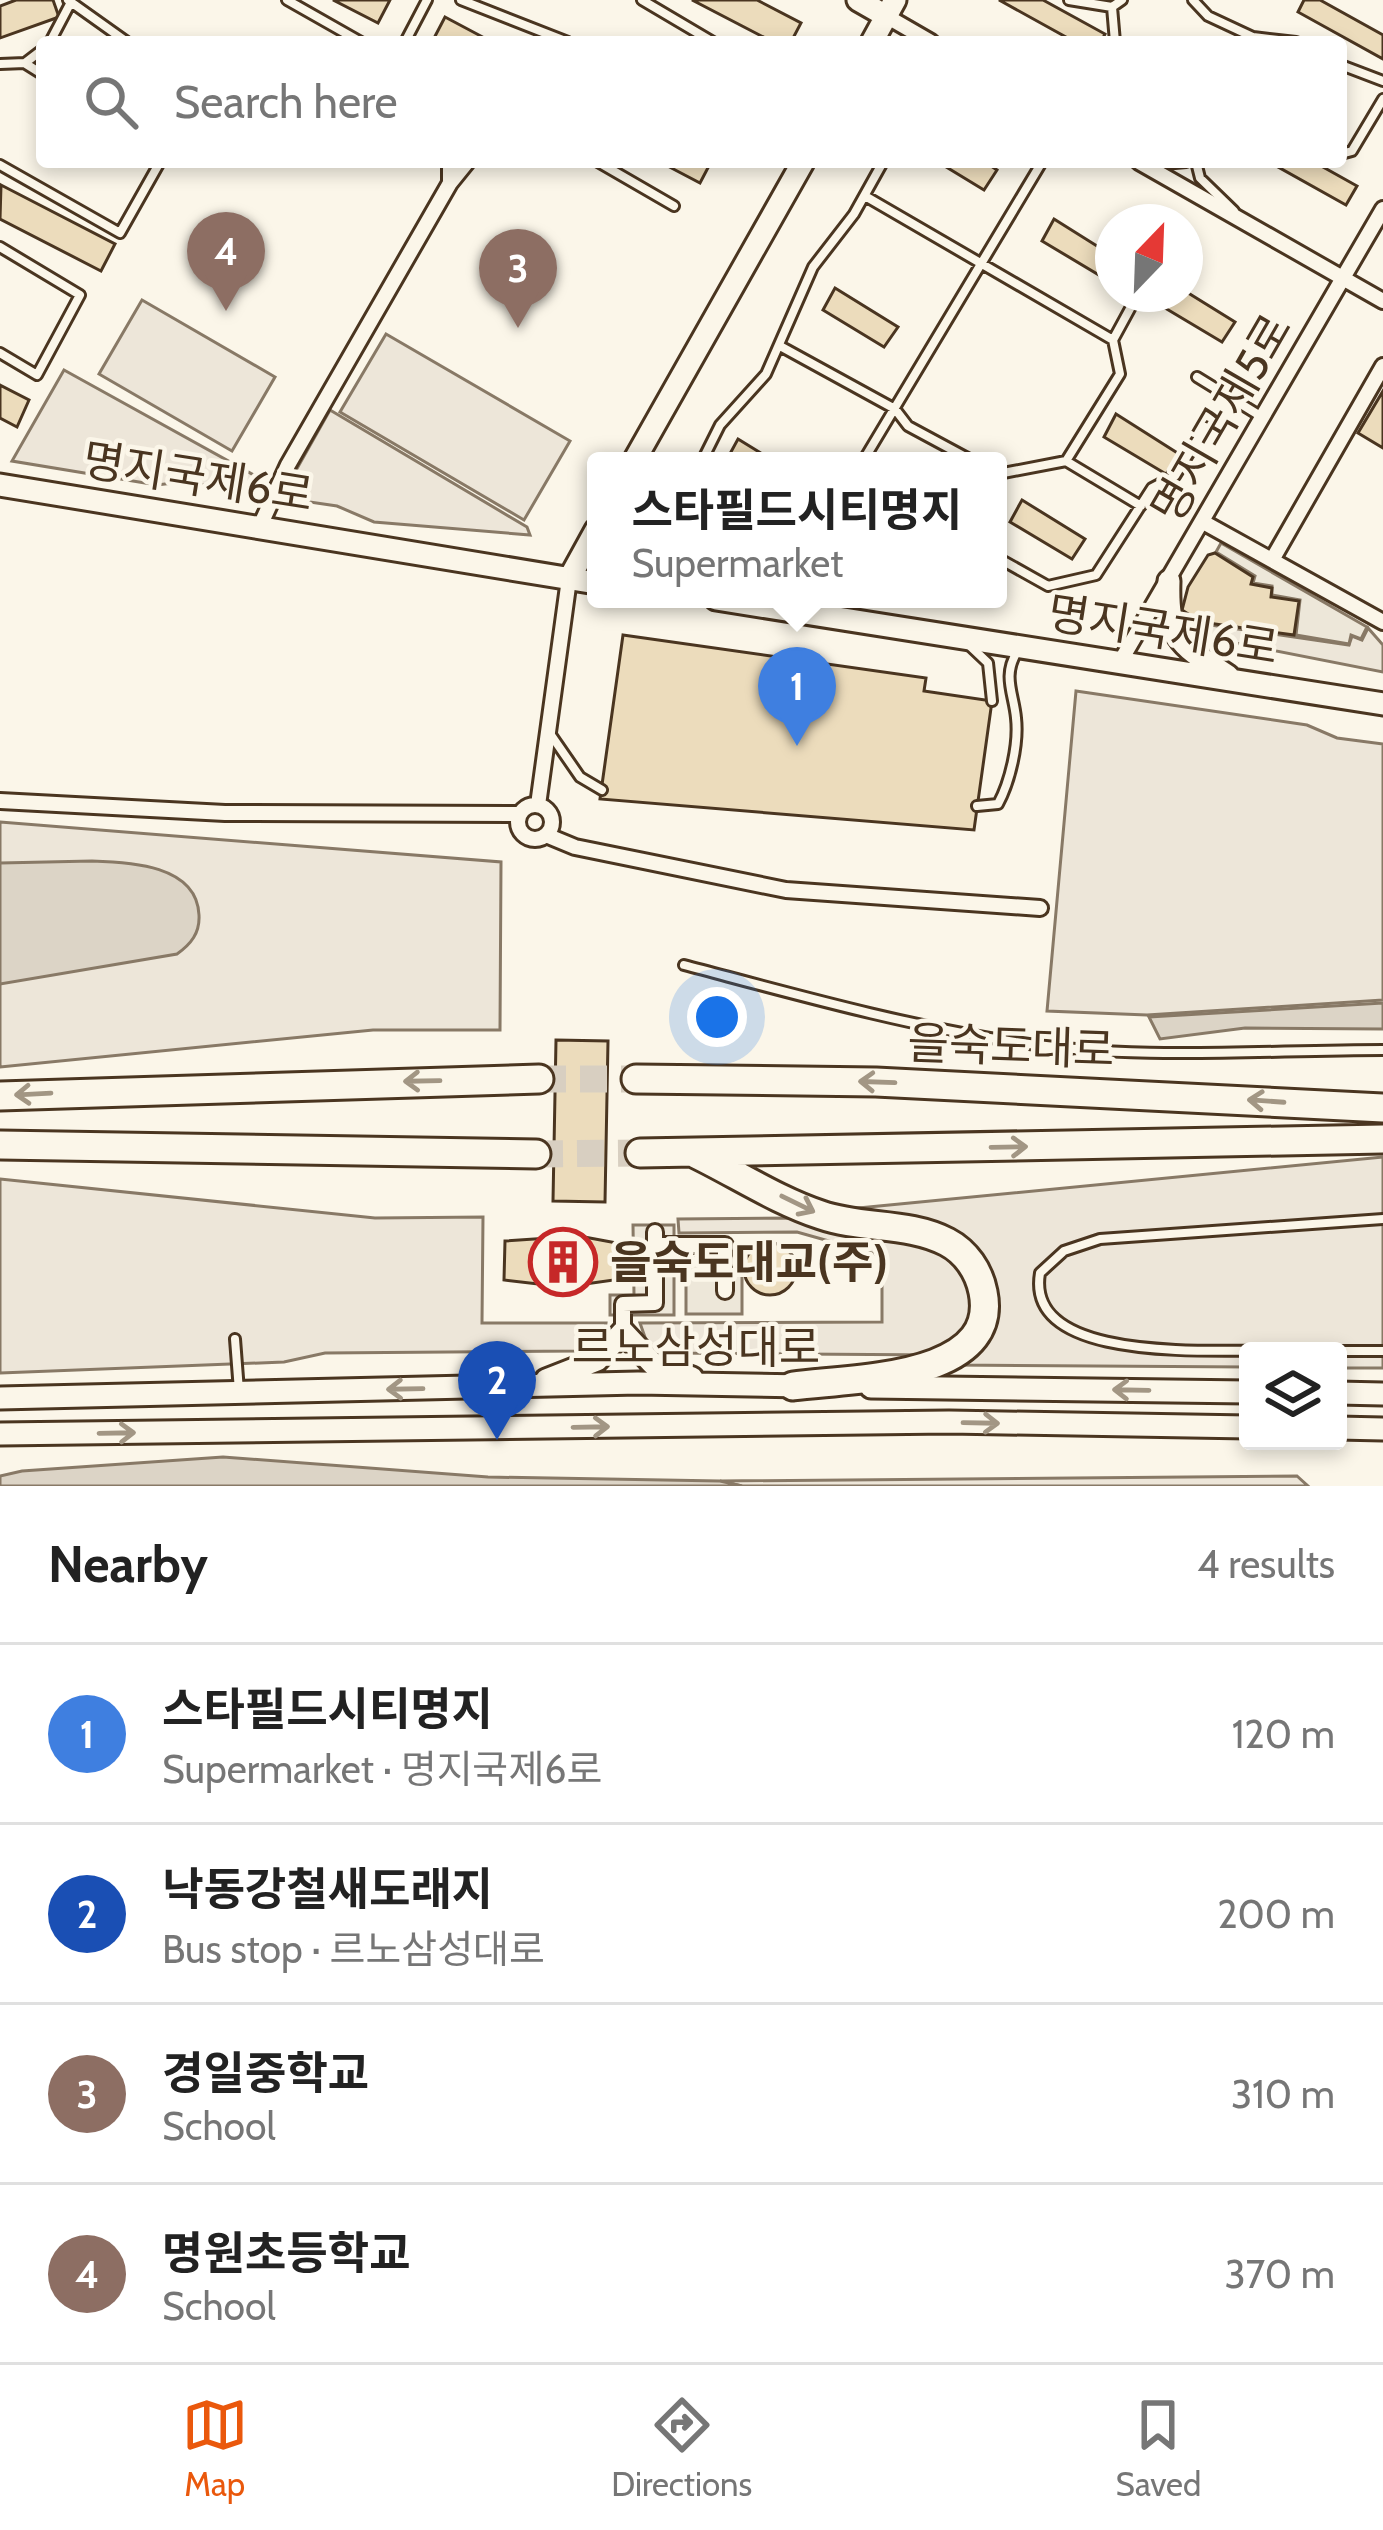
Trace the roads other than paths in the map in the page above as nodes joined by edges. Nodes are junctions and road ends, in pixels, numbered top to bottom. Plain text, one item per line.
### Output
1 (287, 0) edge
2 (428, 0) edge
3 (461, 0) edge
4 (642, 0) edge
5 (858, 0) edge
6 (1069, 0) edge
7 (1122, 0) edge
8 (1193, 0) edge
9 (69, 2) edge
10 (1112, 7) junction
11 (891, 8) edge
12 (53, 36) edge
13 (118, 36) edge
14 (350, 36) edge
15 (408, 36) edge
16 (553, 36) edge
17 (703, 36) edge
18 (875, 36) edge
19 (925, 36) edge
20 (1114, 36) edge
21 (1251, 36) edge
22 (36, 55) edge
23 (25, 63) junction
24 (0, 64) edge
25 (1347, 67) edge
26 (36, 70) edge
27 (1383, 81) edge
28 (1383, 99) edge
29 (1347, 152) edge
30 (0, 165) edge
31 (157, 168) edge
32 (450, 168) edge
33 (461, 168) edge
34 (608, 168) edge
35 (800, 168) edge
36 (881, 168) edge
37 (1039, 168) edge
38 (1151, 168) edge
39 (1197, 168) edge
40 (450, 182) junction
41 (866, 196) junction
42 (674, 206) dead end
43 (1383, 209) edge
44 (1249, 224) junction
45 (0, 247) edge
46 (982, 265) junction
47 (1344, 278) junction
48 (1383, 301) edge
49 (1128, 312) edge
50 (1113, 340) junction
51 (780, 346) junction
52 (0, 353) edge
53 (1383, 366) edge
54 (1197, 377) dead end
55 (895, 409) junction
56 (657, 417) junction
57 (1263, 418) junction
58 (1205, 427) dead end
59 (639, 452) edge
60 (651, 452) edge
61 (706, 452) edge
62 (869, 452) edge
63 (956, 452) edge
64 (1066, 461) junction
65 (1007, 472) edge
66 (0, 485) edge
67 (1141, 506) junction
68 (1203, 521) junction
69 (260, 526) junction
70 (587, 546) edge
71 (1272, 560) junction
72 (1007, 563) edge
73 (569, 579) junction
74 (1169, 580) junction
75 (587, 582) edge
76 (787, 608) edge
77 (1383, 622) edge
78 (959, 636) junction
79 (1021, 646) junction
80 (1120, 662) junction
81 (1239, 682) junction
82 (992, 701) dead end
83 (1383, 704) edge
84 (548, 730) junction
85 (602, 790) dead end
86 (0, 801) edge
87 (538, 806) junction
88 (977, 806) dead end
89 (520, 814) junction
90 (546, 835) junction
91 (1040, 908) dead end
92 (684, 965) dead end
93 (1383, 1050) edge
94 (539, 1079) tunnel mouth
95 (636, 1079) tunnel mouth
96 (0, 1096) edge
97 (1383, 1108) edge
98 (1383, 1139) edge
99 (0, 1145) edge
100 (693, 1152) junction
101 (640, 1153) tunnel mouth
102 (536, 1154) tunnel mouth
103 (1383, 1219) edge
104 (725, 1291) dead end
105 (623, 1332) junction
106 (235, 1339) dead end
107 (1239, 1349) edge
108 (1383, 1351) edge
109 (1347, 1352) edge
110 (709, 1384) junction
111 (528, 1386) junction
112 (793, 1386) junction
113 (239, 1392) junction
114 (1239, 1392) edge
115 (1347, 1393) edge
116 (1383, 1394) edge
117 (0, 1398) edge
118 (1239, 1427) edge
119 (1347, 1428) edge
120 (1383, 1429) edge
121 (0, 1434) edge

1 - 14 lane
2 - 15 lane
3 - 16 lane
4 - 17 lane
5 - 11 main road
6 - 10 lane
7 - 10 lane
8 - 21 lane
9 - 12 lane
9 - 13 lane
10 - 20 lane
11 - 18 main road
11 - 19 street
22 - 23 lane
23 - 24 lane
23 - 26 lane
25 - 27 lane
28 - 29 lane
30 - 31 lane
32 - 40 street
33 - 40 street
34 - 42 lane
35 - 56 main road
36 - 41 lane
37 - 46 lane
38 - 44 street
39 - 44 lane
40 - 69 street
41 - 46 lane
41 - 51 lane
43 - 47 street, 명지국제5로
44 - 47 street
45 - 52 lane
46 - 50 lane
46 - 55 lane
47 - 48 street
47 - 57 street, 명지국제5로
49 - 50 lane
50 - 64 lane
51 - 55 lane
51 - 61 lane
53 - 71 street
54 - 57 lane
55 - 62 lane
55 - 63 lane
56 - 59 main road
56 - 60 street
57 - 68 street, 명지국제5로
58 - 67 lane
64 - 65 lane
64 - 67 lane
66 - 69 main road, 명지국제6로
67 - 72 lane
68 - 71 street
68 - 74 street, 명지국제5로
69 - 73 main road, 명지국제6로
70 - 73 main road
71 - 77 street
73 - 75 main road, 명지국제6로
73 - 84 street
74 - 80 street, 명지국제5로
74 - 81 main road
76 - 78 main road, 명지국제6로
78 - 79 main road, 명지국제6로
78 - 82 lane
79 - 80 main road, 명지국제6로
79 - 88 lane
80 - 81 main road, 명지국제6로
81 - 83 main road, 명지국제6로
84 - 85 lane
84 - 87 street
86 - 89 street
87 - 89 street
87 - 90 street
89 - 90 street
90 - 91 street
92 - 93 lane
94 -> 96 highway
97 -> 95 highway, 을숙도대로
100 -> 98 highway
99 - 102 highway
100 - 101 highway
100 -> 112 highway
103 - 107 lane
104 - 105 street
105 - 110 main road
105 - 111 main road
106 - 113 lane
108 - 109 lane
110 - 111 main road, 르노삼성대로
110 - 112 main road, 르노삼성대로
111 -> 113 main road, 르노삼성대로
114 -> 112 main road, 르노삼성대로
113 - 117 main road, 르노삼성대로
115 - 116 main road
121 -> 118 main road, 르노삼성대로
119 - 120 main road

